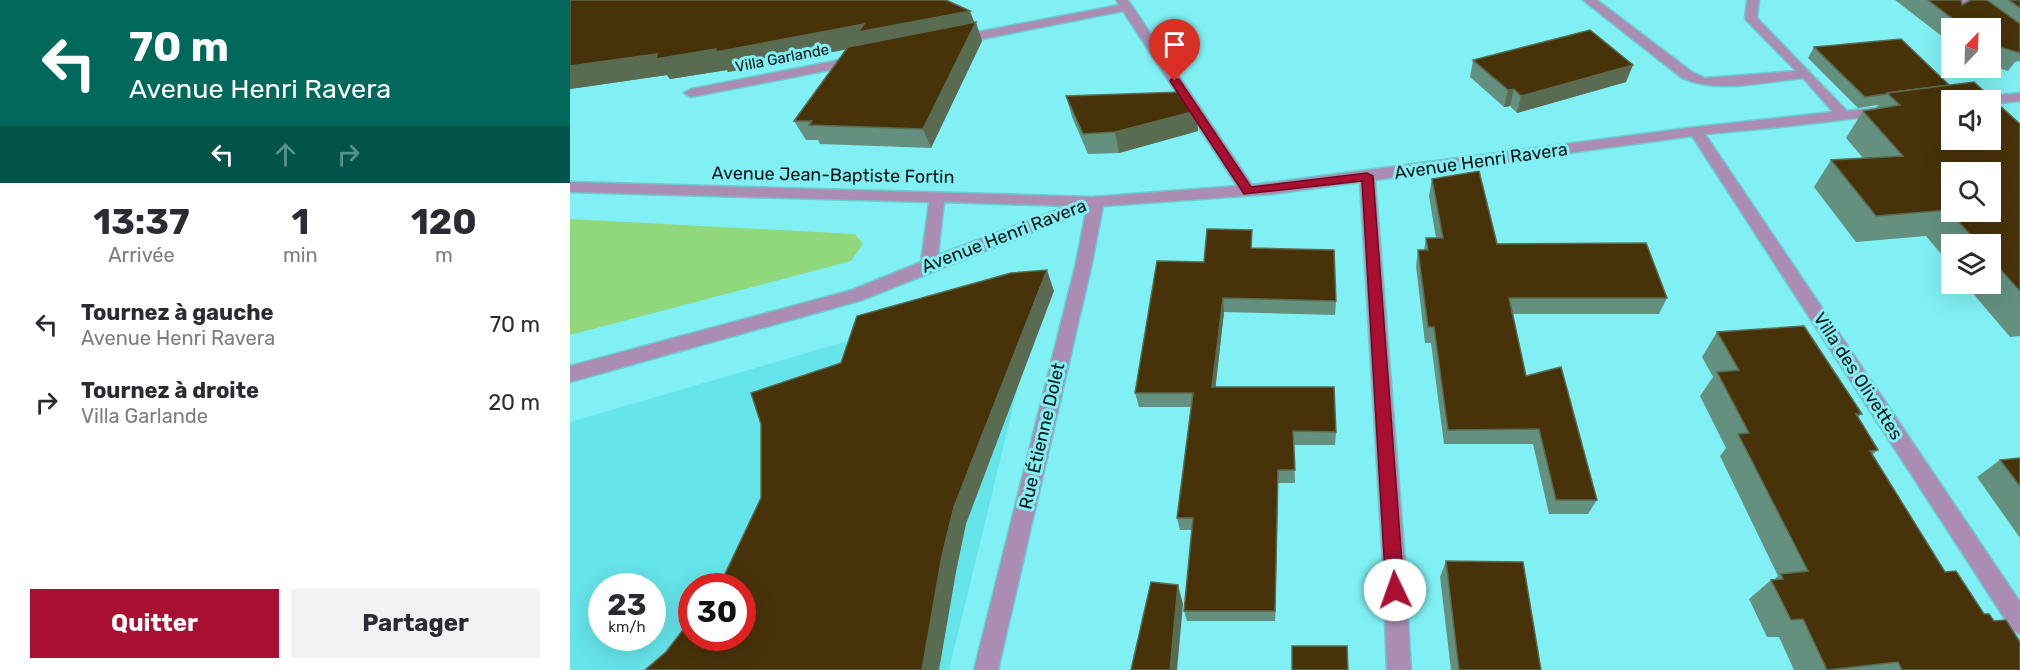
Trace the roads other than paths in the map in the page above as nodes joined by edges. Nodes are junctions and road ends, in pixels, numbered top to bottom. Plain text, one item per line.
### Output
1 (1589, 0) edge
2 (1753, 0) edge
3 (1963, 0) edge
4 (1124, 4) edge
5 (938, 44) edge
6 (2020, 44) edge
7 (868, 58) edge
8 (1806, 74) junction
9 (692, 93) dead end
10 (2020, 98) edge
11 (2001, 99) edge
12 (1895, 110) edge
13 (1844, 116) junction
14 (1696, 131) junction
15 (1367, 176) junction
16 (570, 188) edge
17 (1248, 191) junction
18 (938, 197) junction
19 (1096, 201) junction
20 (929, 264) junction
21 (570, 374) edge
22 (2020, 622) edge
23 (986, 670) edge
24 (1399, 670) edge

1 - 8 street
2 - 8 street
3 - 6 street
4 - 5 street
4 - 17 street
7 - 9 street, Villa Garlande
8 - 13 street
10 - 11 street
12 - 13 street, Avenue Henri Ravera
13 - 14 street, Avenue Henri Ravera
14 - 15 street, Avenue Henri Ravera
14 - 22 street, Villa des Olivettes
15 - 17 street, Avenue Henri Ravera
15 - 24 street
16 - 18 street, Avenue Jean-Baptiste Fortin
17 - 19 street, Avenue Henri Ravera
18 - 19 street, Avenue Jean-Baptiste Fortin
18 - 20 street
19 - 20 street, Avenue Henri Ravera
19 - 23 street, Rue Étienne Dolet
20 - 21 street, Avenue Henri Ravera

